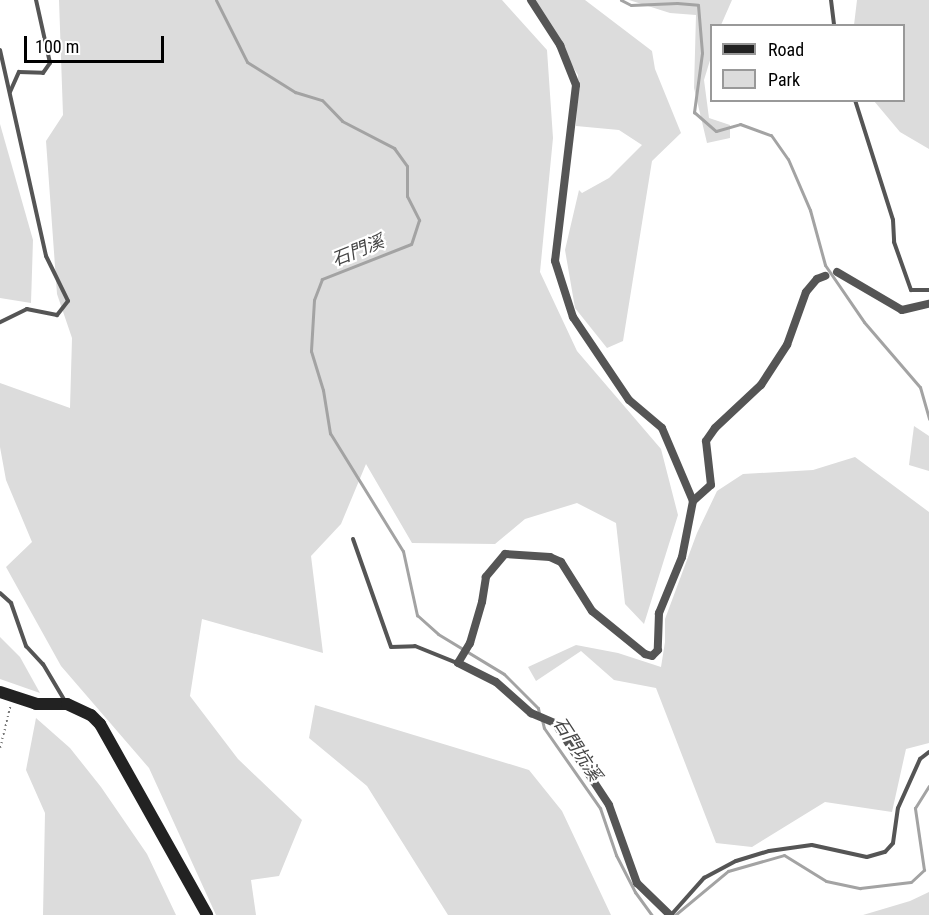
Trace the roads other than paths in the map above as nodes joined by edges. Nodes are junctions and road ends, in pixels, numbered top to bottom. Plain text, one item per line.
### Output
1 (36, 0) edge
2 (531, 0) edge
3 (831, 0) edge
4 (834, 24) edge
5 (0, 50) edge
6 (10, 94) junction
7 (856, 102) edge
8 (837, 272) joint
9 (825, 276) joint
10 (929, 290) edge
11 (929, 304) edge
12 (0, 322) edge
13 (693, 501) junction
14 (353, 539) dead end
15 (0, 593) edge
16 (460, 660) junction
17 (0, 692) edge
18 (67, 704) junction
19 (929, 752) edge
20 (207, 915) edge
21 (670, 915) edge

1 - 6 lane
2 - 13 street
3 - 4 lane
5 - 6 lane
6 - 12 lane
7 - 10 lane
8 - 9 lane
8 - 11 street
9 - 13 street
13 - 16 street
14 - 16 lane
15 - 18 lane
16 - 21 street
17 - 18 street
18 - 20 street
19 - 21 lane

